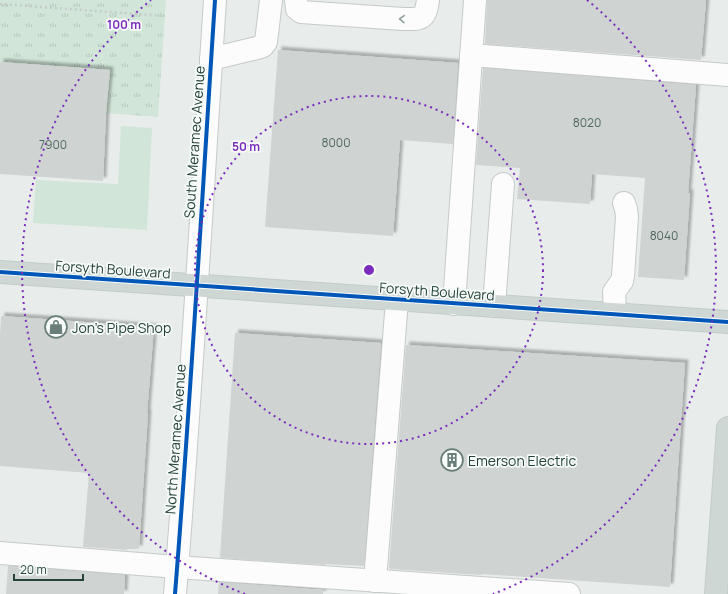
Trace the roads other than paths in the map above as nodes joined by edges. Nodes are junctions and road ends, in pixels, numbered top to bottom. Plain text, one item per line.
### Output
1 (215, 0) edge
2 (271, 0) edge
3 (296, 0) edge
4 (428, 0) edge
5 (475, 0) edge
6 (471, 55) junction
7 (211, 58) junction
8 (728, 75) edge
9 (503, 184) dead end
10 (619, 205) dead end
11 (0, 272) edge
12 (197, 286) junction
13 (396, 300) junction
14 (454, 304) junction
15 (494, 306) junction
16 (615, 314) junction
17 (728, 322) edge
18 (728, 428) edge
19 (0, 553) edge
20 (177, 567) junction
21 (375, 580) junction
22 (175, 594) edge
23 (568, 594) edge
24 (716, 594) edge

1 - 7 street, South Meramec Avenue
2 - 7 street
4 -> 3 street
5 - 6 street
6 - 8 street
6 - 14 street
7 - 12 street, South Meramec Avenue
9 - 15 street
10 - 16 street
11 - 12 main road, Forsyth Boulevard
12 - 13 main road, Forsyth Boulevard
12 - 20 street, North Meramec Avenue
13 - 14 main road, Forsyth Boulevard
13 - 21 street
14 - 15 main road, Forsyth Boulevard
15 - 16 main road, Forsyth Boulevard
16 - 17 main road, Forsyth Boulevard
18 - 24 main road
19 - 20 street
20 - 21 street
20 - 22 street, North Meramec Avenue
21 - 23 street

